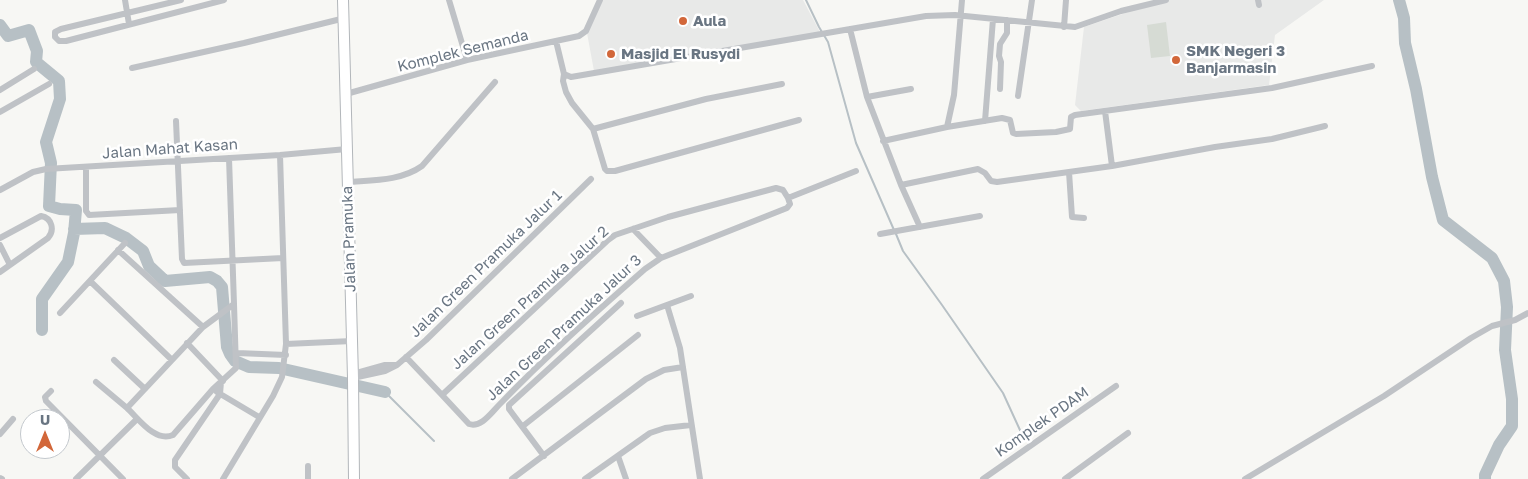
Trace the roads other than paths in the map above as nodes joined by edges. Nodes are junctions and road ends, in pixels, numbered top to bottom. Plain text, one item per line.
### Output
1 (125, 0) edge
2 (181, 0) edge
3 (224, 0) edge
4 (343, 0) edge
5 (449, 0) edge
6 (600, 0) edge
7 (962, 0) edge
8 (1032, 0) edge
9 (1066, 0) edge
10 (1166, 0) edge
11 (215, 1) edge
12 (128, 12) junction
13 (962, 16) junction
14 (345, 18) junction
15 (993, 19) junction
16 (1007, 20) junction
17 (1029, 22) junction
18 (129, 24) junction
19 (1064, 27) junction
20 (850, 29) junction
21 (556, 41) junction
22 (467, 60) junction
23 (1372, 66) dead end
24 (132, 68) dead end
25 (34, 69) dead end
26 (564, 74) junction
27 (495, 82) dead end
28 (49, 84) dead end
29 (782, 84) dead end
30 (911, 88) dead end
31 (1000, 89) dead end
32 (0, 90) edge
33 (346, 94) junction
34 (1018, 96) dead end
35 (867, 97) junction
36 (1105, 111) junction
37 (0, 112) edge
38 (798, 120) dead end
39 (176, 121) dead end
40 (985, 121) junction
41 (1325, 126) dead end
42 (947, 127) junction
43 (593, 130) junction
44 (883, 141) junction
45 (347, 149) junction
46 (280, 155) junction
47 (230, 158) junction
48 (179, 161) junction
49 (1112, 166) junction
50 (86, 167) junction
51 (856, 171) dead end
52 (1068, 172) junction
53 (591, 179) dead end
54 (348, 182) junction
55 (901, 185) junction
56 (0, 190) edge
57 (788, 198) junction
58 (180, 210) junction
59 (980, 216) dead end
60 (1084, 218) dead end
61 (920, 227) junction
62 (633, 229) junction
63 (880, 234) dead end
64 (0, 238) edge
65 (125, 243) dead end
66 (0, 245) edge
67 (118, 250) junction
68 (283, 258) junction
69 (661, 258) junction
70 (233, 261) junction
71 (10, 265) junction
72 (0, 272) edge
73 (90, 281) junction
74 (691, 296) dead end
75 (621, 303) dead end
76 (667, 305) junction
77 (228, 308) junction
78 (60, 313) dead end
79 (1528, 313) edge
80 (637, 316) dead end
81 (203, 327) junction
82 (638, 334) dead end
83 (352, 341) junction
84 (187, 343) junction
85 (286, 344) junction
86 (286, 355) junction
87 (406, 357) junction
88 (237, 359) junction
89 (114, 360) dead end
90 (172, 360) junction
91 (683, 367) junction
92 (222, 381) junction
93 (353, 381) junction
94 (96, 382) dead end
95 (1116, 386) dead end
96 (145, 389) junction
97 (213, 389) junction
98 (51, 391) dead end
99 (220, 394) junction
100 (442, 395) junction
101 (127, 408) junction
102 (260, 417) junction
103 (13, 419) dead end
104 (137, 419) junction
105 (691, 425) junction
106 (523, 426) junction
107 (1128, 433) dead end
108 (0, 434) edge
109 (101, 456) junction
110 (544, 456) junction
111 (618, 456) junction
112 (308, 466) dead end
113 (76, 479) edge
114 (123, 479) edge
115 (188, 479) edge
116 (223, 479) edge
117 (308, 479) edge
118 (354, 479) edge
119 (512, 479) edge
120 (585, 479) edge
121 (626, 479) edge
122 (700, 479) edge
123 (983, 479) edge
124 (1065, 479) edge
125 (1245, 479) edge

1 - 12 street
2 - 12 street
3 - 11 street
4 - 14 main road, Jalan Pramuka
5 - 22 street
6 - 21 street, Komplek Semanda
7 - 13 street
8 - 17 street
9 - 19 street
10 - 19 street
11 - 18 street
12 - 18 street
12 - 18 street
13 - 15 street
13 - 20 street
13 - 42 street
14 - 24 street
14 - 33 main road, Jalan Pramuka
15 - 16 street
15 - 40 street
16 - 17 street
16 - 31 street
17 - 19 street
17 - 34 street
20 - 26 street
20 - 35 street
21 - 22 street, Komplek Semanda
21 - 26 street
22 - 33 street, Komplek Semanda
23 - 36 street
25 - 32 street
26 - 43 street
27 - 54 street
28 - 37 street
29 - 43 street
30 - 35 street
33 - 45 main road, Jalan Pramuka
35 - 44 street
36 - 40 street
36 - 49 street
38 - 43 street
39 - 48 street
40 - 42 street
41 - 49 street
42 - 44 street
44 - 55 street
45 - 46 street, Jalan Mahat Kasan
45 - 54 main road, Jalan Pramuka
46 - 47 street, Jalan Mahat Kasan
46 - 68 street
47 - 48 street, Jalan Mahat Kasan
47 - 70 street
48 - 50 street, Jalan Mahat Kasan
48 - 58 street
49 - 52 street
50 - 56 street, Jalan Mahat Kasan
50 - 58 street
51 - 57 street
52 - 55 street
52 - 60 street
53 - 87 street, Jalan Green Pramuka Jalur 1
54 - 83 main road, Jalan Pramuka
55 - 61 street
57 - 62 street, Jalan Green Pramuka Jalur 2
57 - 69 street, Jalan Green Pramuka Jalur 3
58 - 70 street
59 - 61 street
61 - 63 street
62 - 69 street
62 - 100 street, Jalan Green Pramuka Jalur 2
64 - 71 street
65 - 67 street
66 - 71 street
67 - 73 street
67 - 81 street
68 - 70 street
68 - 85 street
69 - 100 street, Jalan Green Pramuka Jalur 3
70 - 77 street
71 - 72 street
73 - 78 street
73 - 90 street
74 - 76 street
75 - 106 street
76 - 80 street
76 - 91 street
77 - 81 street
77 - 88 street
79 - 125 street
81 - 84 street
82 - 106 street
83 - 85 street
83 - 93 main road, Jalan Pramuka
84 - 90 street
84 - 92 street
85 - 86 street
86 - 88 street
86 - 102 street
87 - 93 street, Jalan Green Pramuka Jalur 1
87 - 100 street
88 - 92 street
89 - 96 street
90 - 96 street
91 - 105 street
91 - 110 street
92 - 97 street
92 - 99 street
93 - 118 main road, Jalan Pramuka
94 - 101 street
95 - 123 street, Komplek PDAM
96 - 101 street
97 - 99 street
97 - 104 street
98 - 109 street
99 - 102 street
99 - 115 street
101 - 104 street
102 - 116 street
103 - 108 street
104 - 109 street
105 - 111 street
105 - 122 street
106 - 110 street
107 - 124 street
109 - 113 street
109 - 114 street
110 - 119 street
111 - 120 street
111 - 121 street
112 - 117 street

